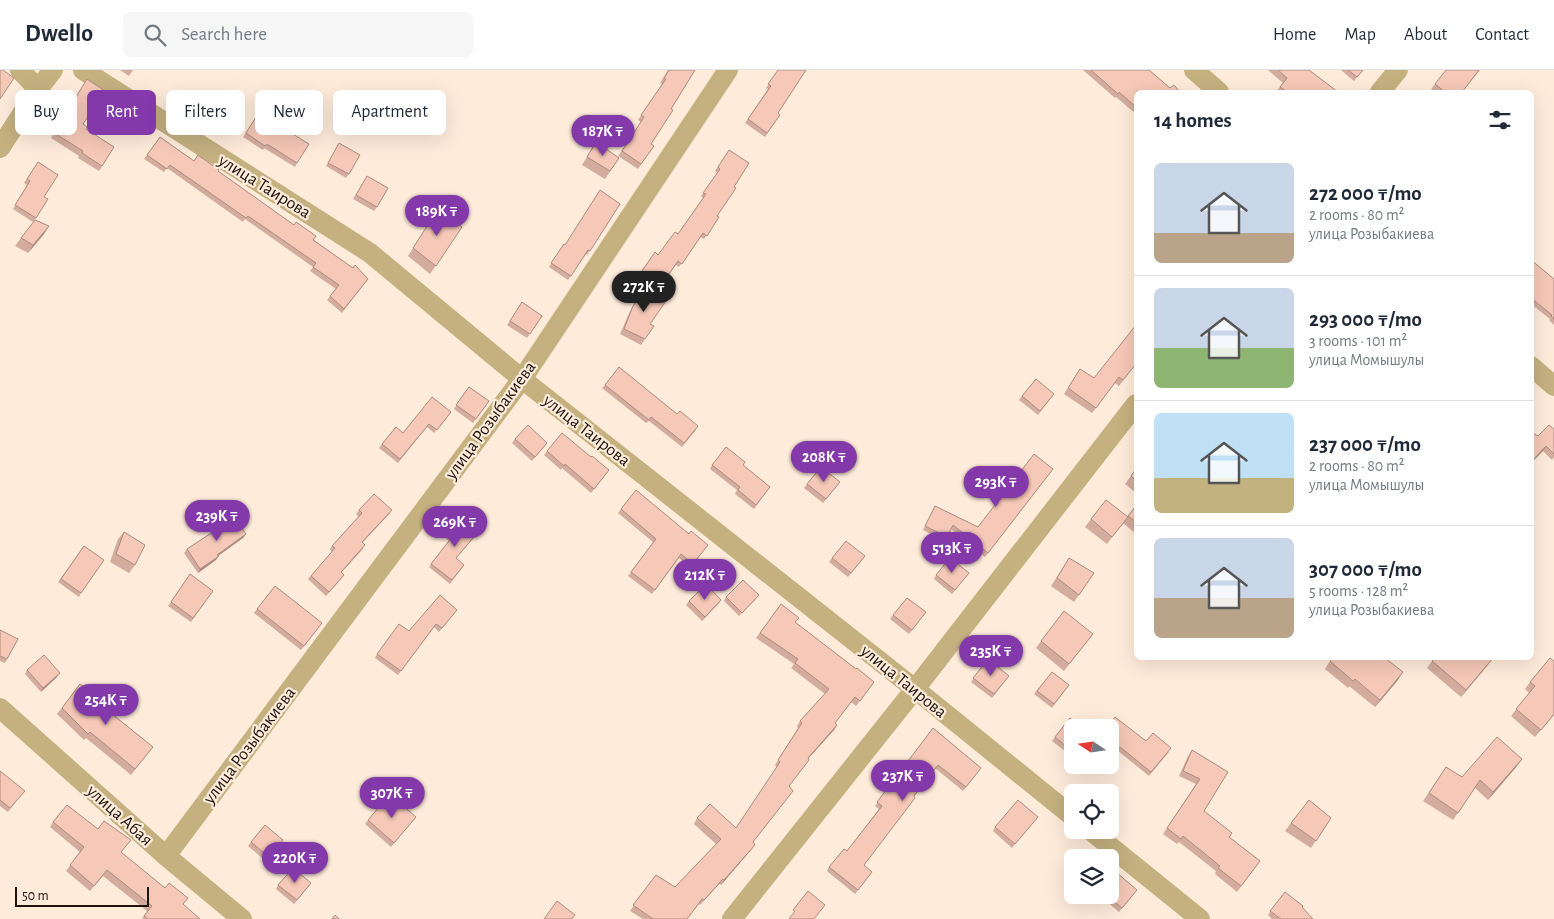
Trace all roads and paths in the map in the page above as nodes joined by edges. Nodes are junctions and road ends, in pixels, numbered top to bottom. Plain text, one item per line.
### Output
1 (20, 70) edge
2 (53, 70) edge
3 (83, 70) edge
4 (728, 70) edge
5 (1194, 70) edge
6 (1398, 70) edge
7 (38, 89) junction
8 (1216, 90) edge
9 (1382, 90) edge
10 (0, 148) edge
11 (1534, 369) edge
12 (522, 378) junction
13 (1554, 386) edge
14 (1134, 407) edge
15 (915, 689) junction
16 (0, 708) edge
17 (1064, 810) edge
18 (1101, 839) edge
19 (166, 856) junction
20 (242, 919) edge
21 (732, 919) edge
22 (1200, 919) edge

1 - 7 street
2 - 7 street
3 - 12 street, улица Таирова
4 - 12 street, улица Розыбакиева
5 - 8 street
6 - 9 street
7 - 10 street
11 - 13 street
12 - 15 street, улица Таирова
12 - 19 street, улица Розыбакиева
14 - 15 street
15 - 17 street, улица Таирова
15 - 21 street
16 - 19 street, улица Абая
18 - 22 street
19 - 20 street, улица Абая

